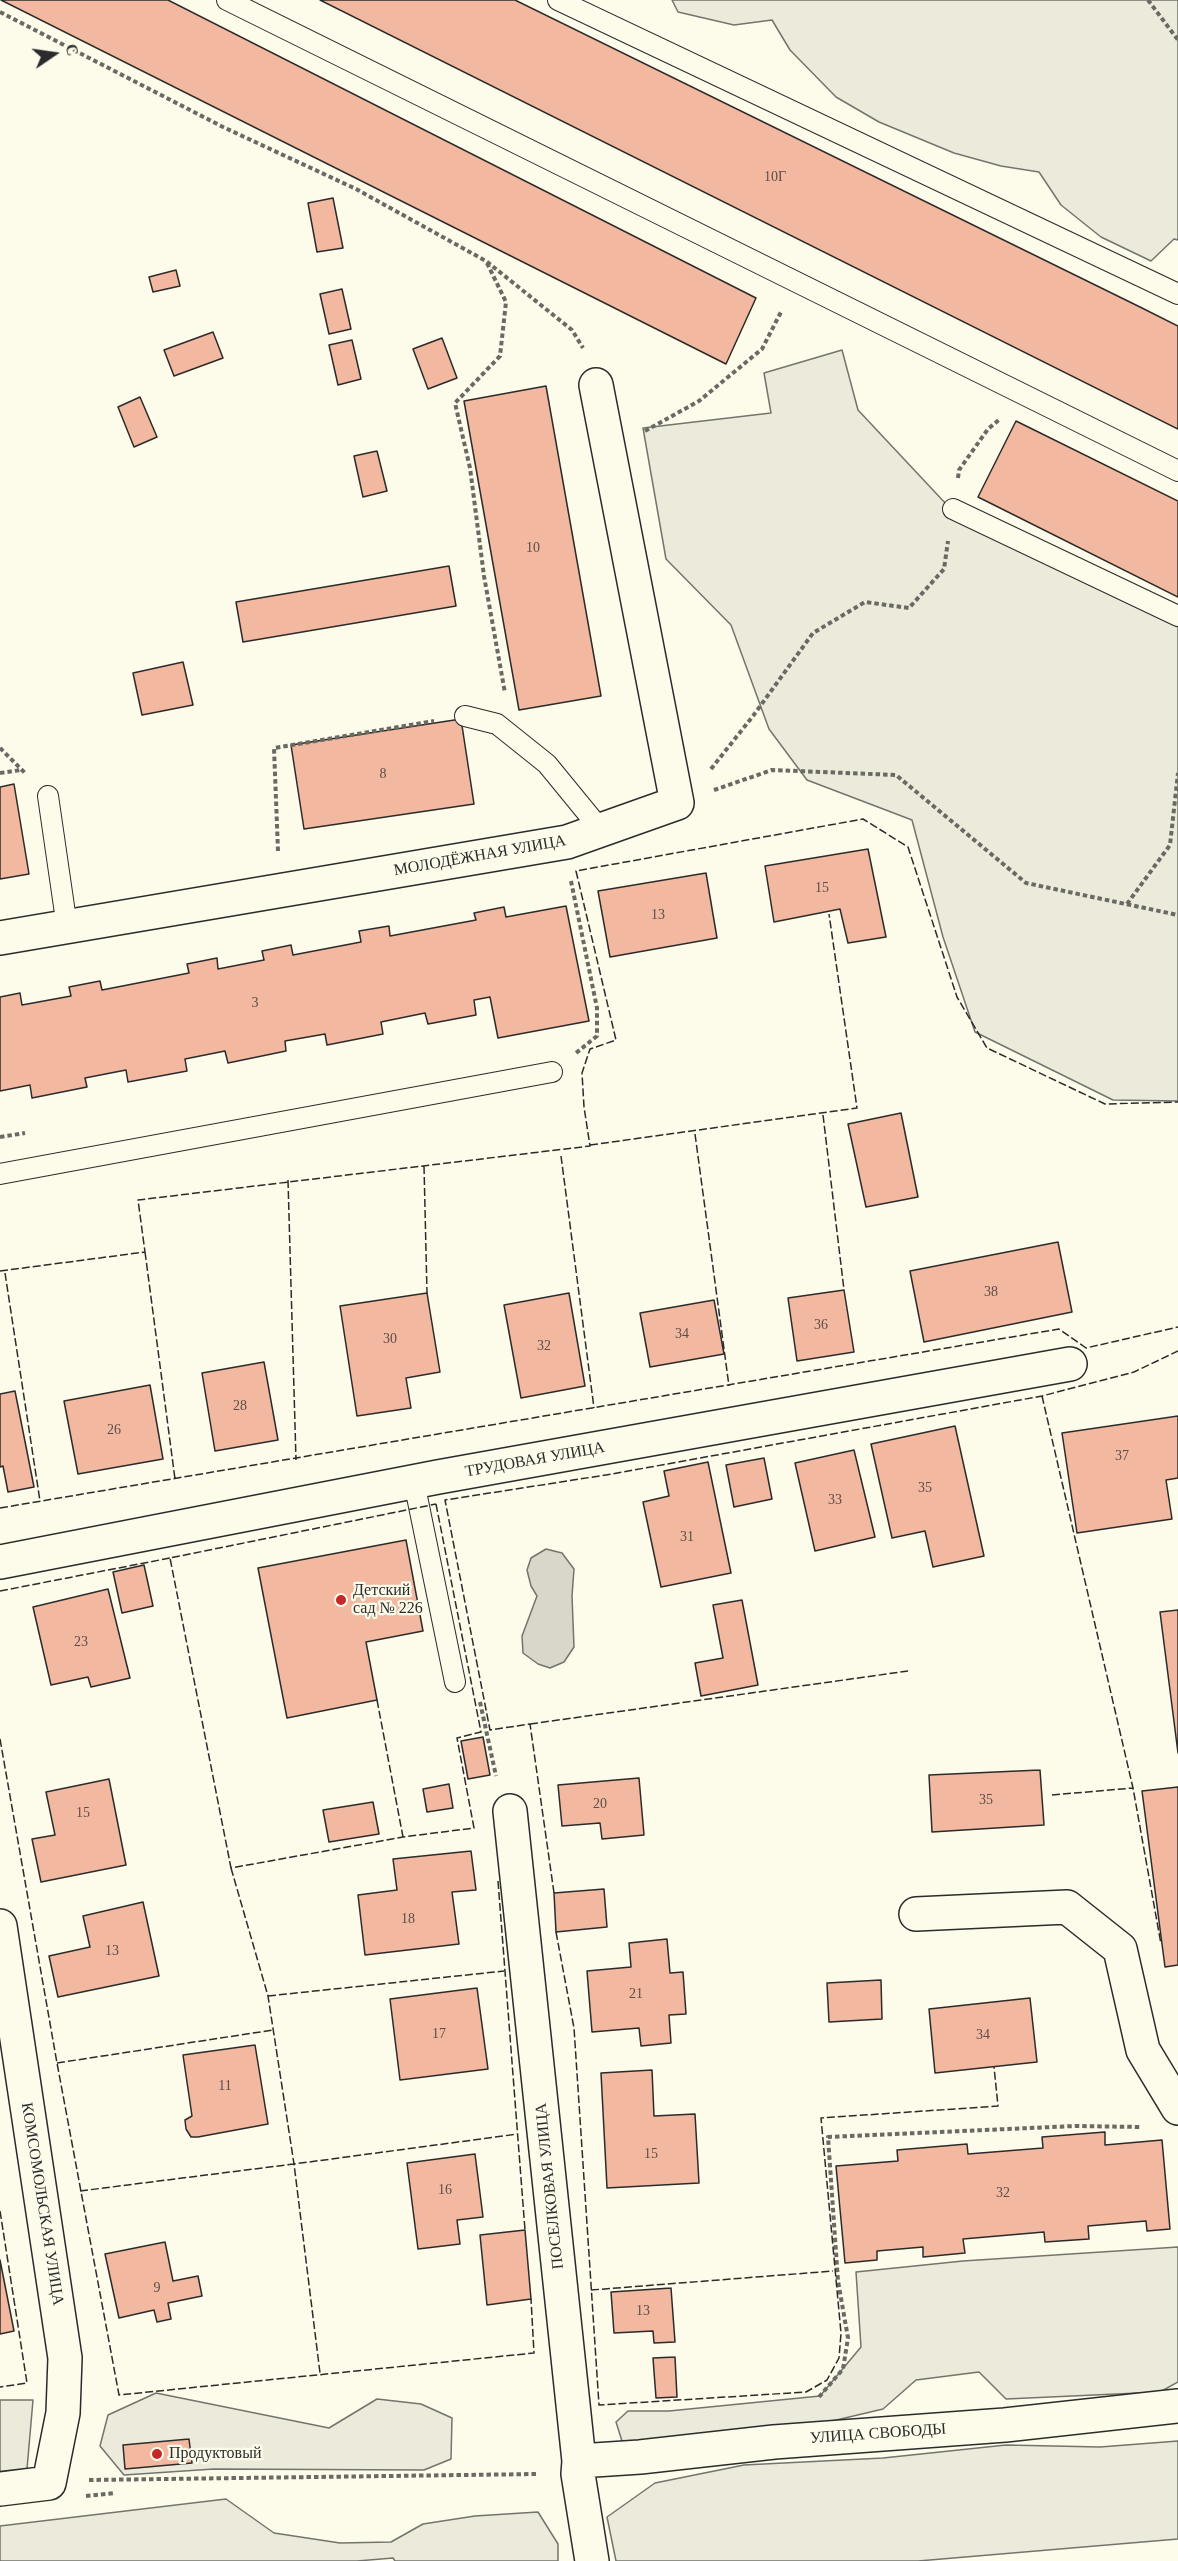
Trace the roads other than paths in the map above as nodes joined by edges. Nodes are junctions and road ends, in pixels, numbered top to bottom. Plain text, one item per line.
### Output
1 (227, 0) edge
2 (558, 0) edge
3 (1178, 294) edge
4 (596, 385) road end
5 (1178, 471) edge
6 (953, 509) road end
7 (1178, 616) edge
8 (465, 716) road end
9 (48, 796) dead end
10 (601, 830) junction
11 (67, 927) junction
12 (0, 938) edge
13 (552, 1072) road end
14 (0, 1174) edge
15 (1070, 1364) dead end
16 (414, 1482) junction
17 (0, 1562) edge
18 (455, 1682) dead end
19 (510, 1811) dead end
20 (916, 1914) dead end
21 (0, 1926) edge
22 (1178, 2108) edge
23 (1178, 2406) edge
24 (578, 2467) junction
25 (0, 2489) edge
26 (592, 2561) edge

1 - 5 lane
2 - 3 lane
4 - 10 street, МОЛОДЁЖНАЯ УЛИЦА
6 - 7 lane
8 - 10 lane
9 - 11 lane
10 - 11 street, МОЛОДЁЖНАЯ УЛИЦА
11 - 12 street, МОЛОДЁЖНАЯ УЛИЦА
13 - 14 lane
15 - 16 street, ТРУДОВАЯ УЛИЦА
16 - 17 street, ТРУДОВАЯ УЛИЦА
16 - 18 lane
19 - 24 street, ПОСЕЛКОВАЯ УЛИЦА
20 - 22 street
21 - 25 street, КОМСОМОЛЬСКАЯ УЛИЦА
23 - 24 street, УЛИЦА СВОБОДЫ
24 - 26 street, ПОСЕЛКОВАЯ УЛИЦА

